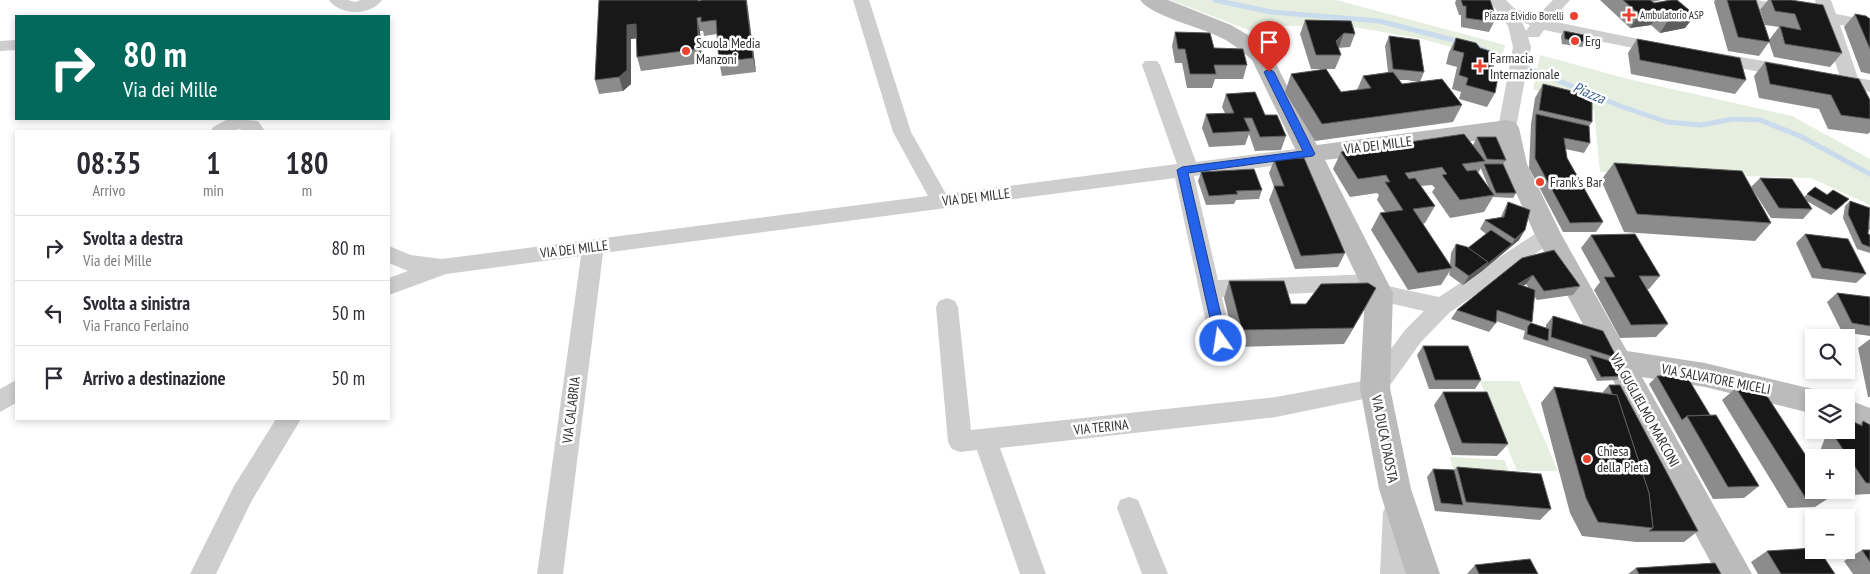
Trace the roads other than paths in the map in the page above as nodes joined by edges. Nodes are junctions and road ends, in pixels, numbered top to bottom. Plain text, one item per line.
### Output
1 (337, 0) edge
2 (374, 0) edge
3 (862, 0) edge
4 (1151, 0) edge
5 (1562, 0) edge
6 (1729, 0) edge
7 (1824, 0) edge
8 (1838, 0) edge
9 (1503, 6) edge
10 (1830, 18) junction
11 (1539, 23) junction
12 (1866, 26) edge
13 (15, 45) edge
14 (0, 46) edge
15 (1522, 47) junction
16 (1677, 52) edge
17 (1696, 55) edge
18 (1151, 65) dead end
19 (1851, 83) junction
20 (1870, 86) edge
21 (235, 121) edge
22 (1507, 128) junction
23 (222, 130) edge
24 (255, 130) edge
25 (1310, 154) junction
26 (1186, 170) junction
27 (941, 202) junction
28 (1548, 235) junction
29 (593, 247) junction
30 (390, 254) edge
31 (444, 266) junction
32 (390, 287) edge
33 (1376, 287) junction
34 (1209, 289) junction
35 (1442, 306) junction
36 (947, 307) dead end
37 (1221, 341) dead end
38 (1617, 361) junction
39 (1375, 388) junction
40 (15, 391) edge
41 (1805, 399) edge
42 (0, 402) edge
43 (1855, 416) edge
44 (288, 420) edge
45 (1870, 422) edge
46 (985, 440) junction
47 (1397, 494) junction
48 (1129, 508) dead end
49 (203, 574) edge
50 (550, 574) edge
51 (1033, 574) edge
52 (1155, 574) edge
53 (1394, 574) edge
54 (1423, 574) edge
55 (1735, 574) edge

1 - 2 street
3 - 27 street
4 - 25 main road
5 - 11 street
6 - 10 street
7 - 10 street
8 - 12 street
9 - 11 street
9 - 15 street
10 - 12 street
10 - 19 street
11 - 15 street
11 - 16 street
13 - 14 street
15 - 22 street, VIA GUGLIELMO MARCONI
17 - 19 street
18 - 26 street
19 - 20 street
21 - 23 street
21 - 24 street
22 - 25 main road, VIA DEI MILLE
22 - 28 main road, VIA GUGLIELMO MARCONI
25 - 26 street, VIA DEI MILLE
25 - 33 main road
26 - 27 street, VIA DEI MILLE
26 - 34 street
27 - 29 street, VIA DEI MILLE
28 - 35 street, VIA DUCA D'AOSTA
28 - 38 main road, VIA GUGLIELMO MARCONI
29 - 31 street, VIA DEI MILLE
29 - 50 street, VIA CALABRIA
30 - 31 street
31 - 32 street
33 - 34 street
33 - 35 street
33 - 39 main road
34 - 37 street
35 - 39 street, VIA DUCA D'AOSTA
36 - 46 street, VIA TERINA
38 - 41 main road, VIA SALVATORE MICELI
38 - 55 main road, VIA GUGLIELMO MARCONI
39 - 46 street, VIA TERINA
39 - 47 main road, VIA DUCA D'AOSTA
40 - 42 street
43 - 45 main road
44 - 49 street
46 - 51 street
47 - 53 street, VIA DUCA D'AOSTA
47 - 54 main road
48 - 52 street

